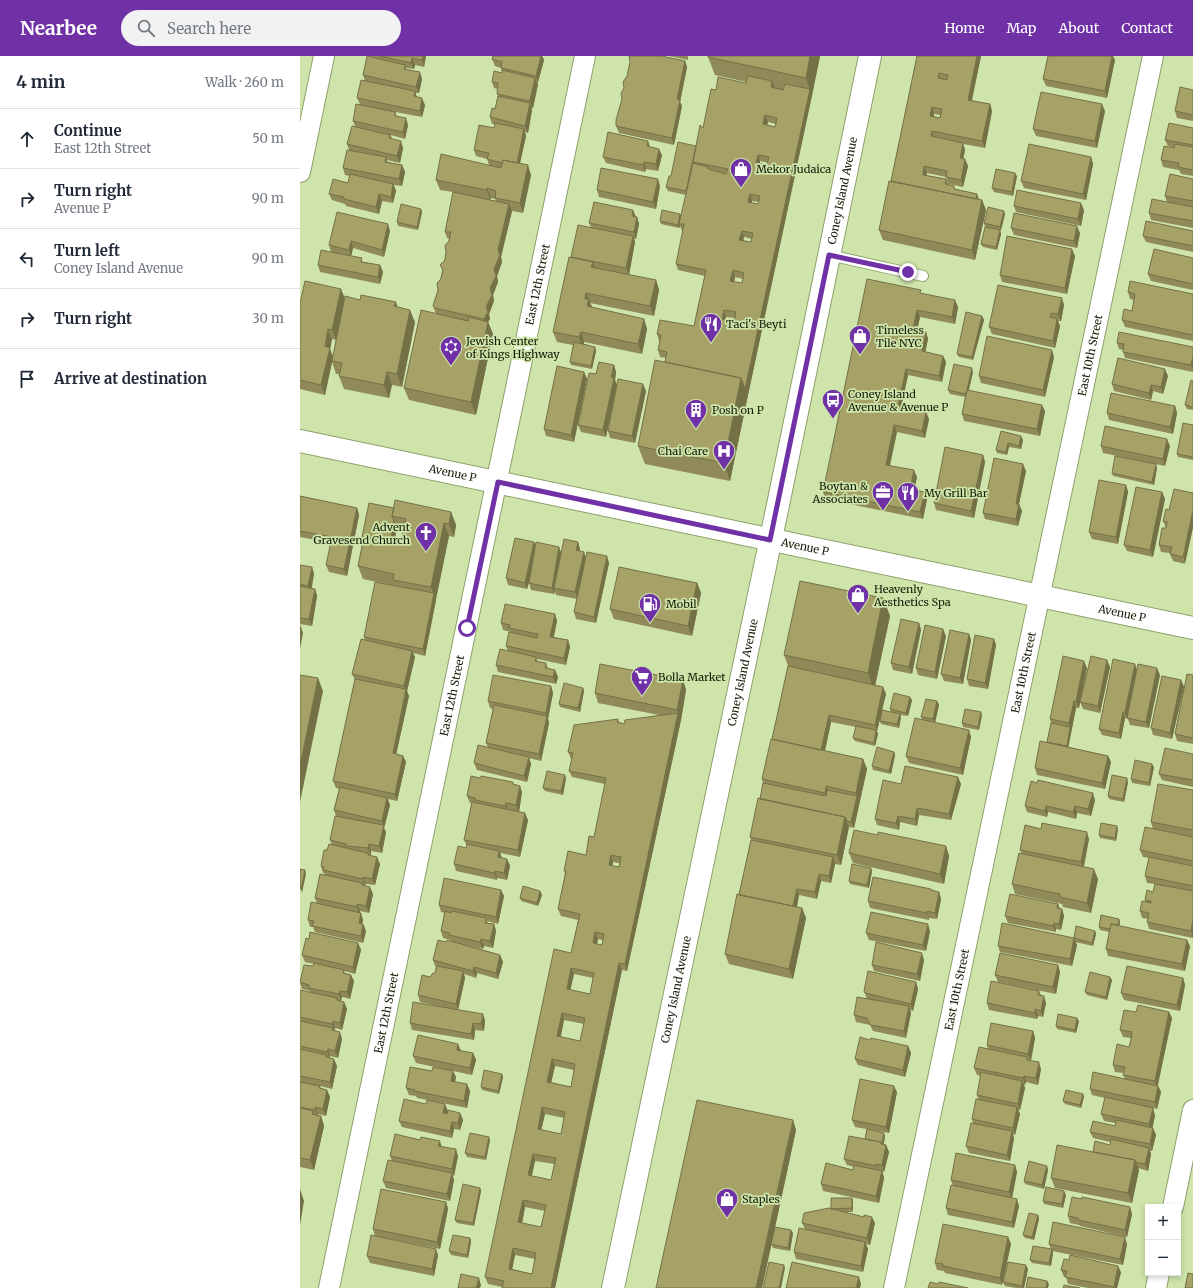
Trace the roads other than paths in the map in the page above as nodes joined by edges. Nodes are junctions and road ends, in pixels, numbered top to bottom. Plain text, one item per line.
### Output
1 (324, 56) edge
2 (585, 56) edge
3 (870, 56) edge
4 (1153, 56) edge
5 (300, 172) edge
6 (829, 255) junction
7 (923, 276) dead end
8 (300, 441) edge
9 (498, 482) junction
10 (770, 540) junction
11 (1038, 596) junction
12 (1193, 628) edge
13 (1193, 1110) edge
14 (1174, 1204) edge
15 (1158, 1276) edge
16 (329, 1288) edge
17 (613, 1288) edge
18 (894, 1288) edge
19 (1156, 1288) edge

1 - 5 street
2 - 9 street, East 12th Street
3 - 6 main road, Coney Island Avenue
4 - 11 street, East 10th Street
6 - 7 lane
6 - 10 main road, Coney Island Avenue
8 - 9 main road, Avenue P
9 - 10 main road, Avenue P
9 - 16 street, East 12th Street
10 - 11 main road, Avenue P
10 - 17 main road, Coney Island Avenue
11 - 12 main road, Avenue P
11 - 18 street, East 10th Street
13 - 14 street
15 - 19 street

